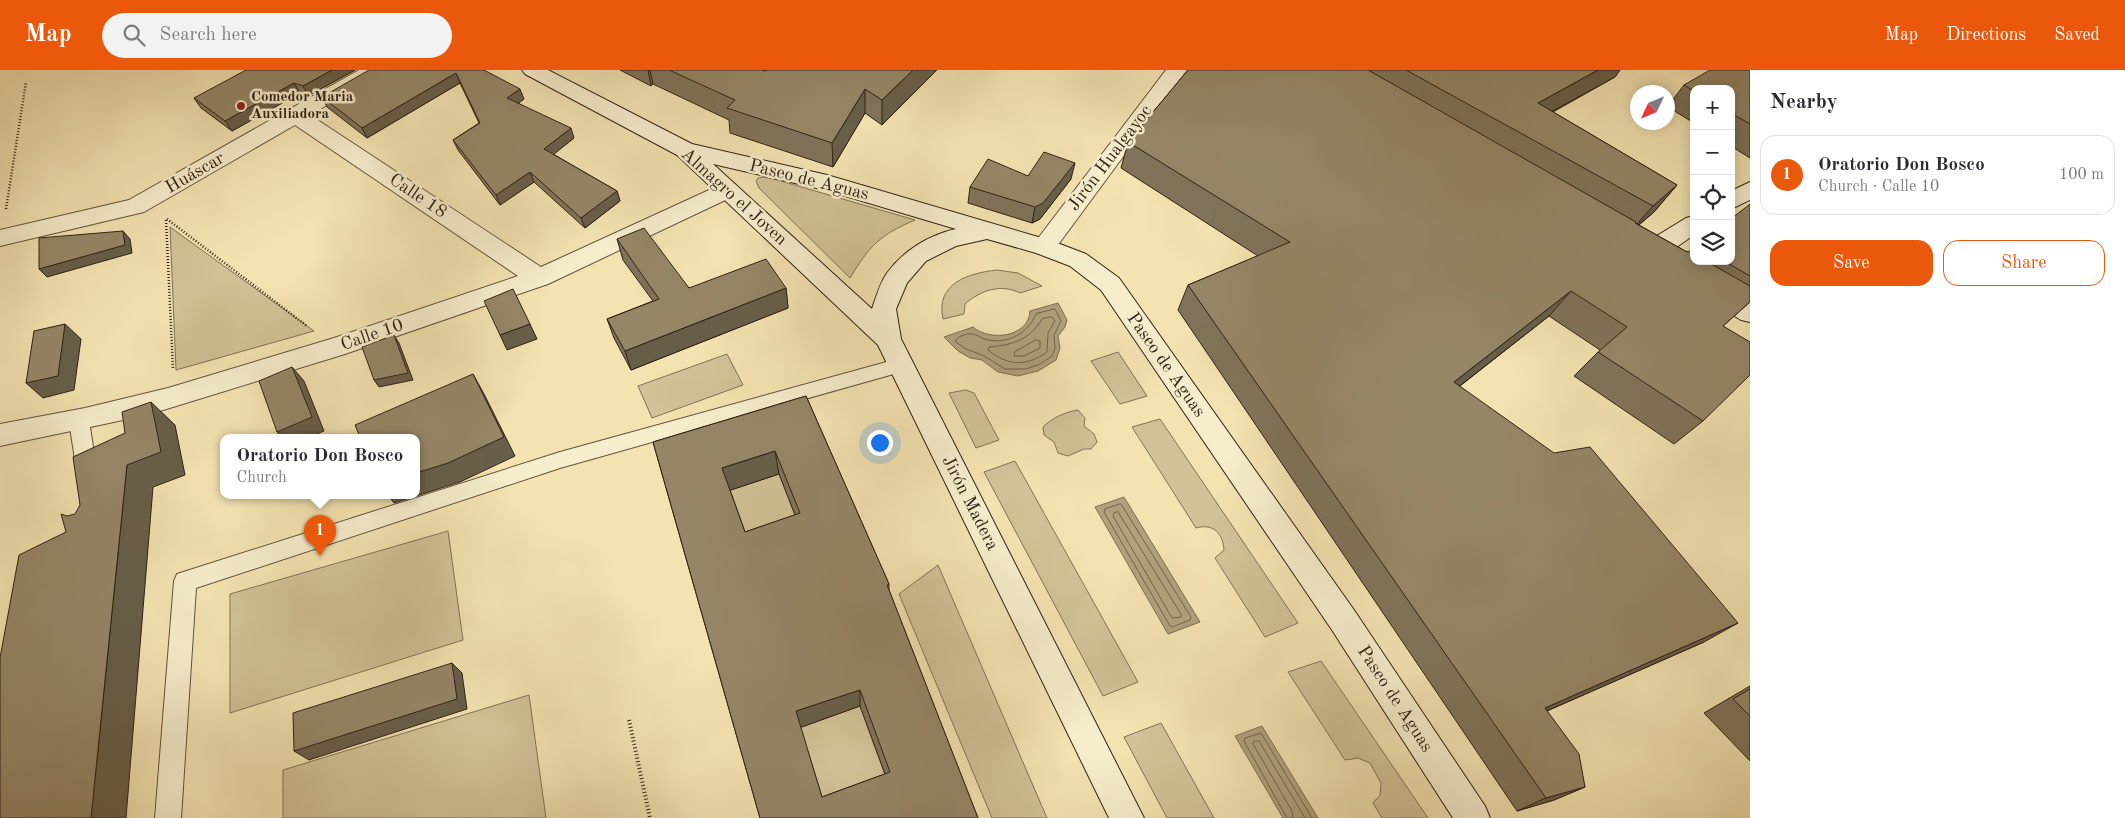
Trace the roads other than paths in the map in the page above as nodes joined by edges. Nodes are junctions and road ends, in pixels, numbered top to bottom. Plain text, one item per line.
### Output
1 (374, 70) edge
2 (532, 70) edge
3 (1177, 70) edge
4 (295, 115) junction
5 (685, 150) junction
6 (728, 190) junction
7 (1750, 190) edge
8 (1735, 199) edge
9 (1690, 226) edge
10 (986, 231) junction
11 (1, 238) edge
12 (1044, 247) junction
13 (1669, 268) edge
14 (539, 278) junction
15 (1693, 282) edge
16 (1750, 313) edge
17 (895, 352) junction
18 (79, 421) junction
19 (0, 434) edge
20 (91, 497) edge
21 (168, 818) edge
22 (1128, 818) edge
23 (1473, 818) edge

1 - 4 street, Huáscar
2 - 5 street, Almagro el Joven
3 - 12 street, Jirón Hualgayoc
4 - 11 street, Huáscar
4 - 14 street, Calle 18
5 - 6 street, Almagro el Joven
5 - 10 street, Paseo de Aguas
6 - 14 street, Calle 10
6 - 17 street, Almagro el Joven
7 - 8 street
9 - 13 street
10 - 12 street, Paseo de Aguas
10 - 17 street, Jirón Madera
12 - 23 street, Paseo de Aguas
14 - 18 street, Calle 10
15 - 16 street
17 - 21 lane
17 - 22 street, Jirón Madera
18 - 19 street, Calle 10
18 - 20 lane

